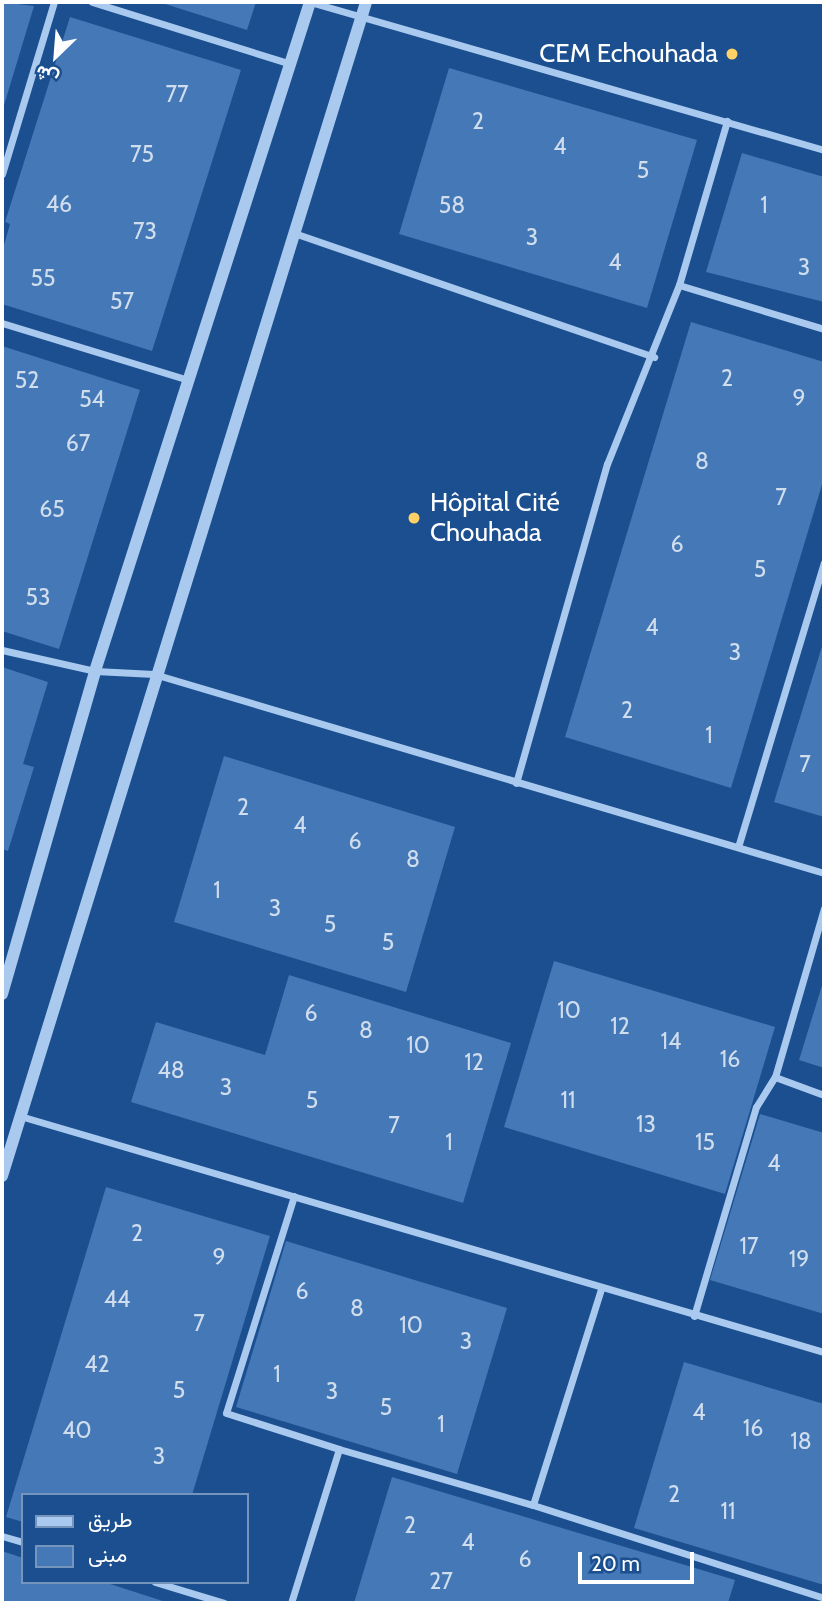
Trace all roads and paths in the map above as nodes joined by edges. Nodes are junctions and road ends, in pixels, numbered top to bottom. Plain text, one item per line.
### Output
1 (54, 2) edge
2 (92, 2) edge
3 (310, 2) edge
4 (366, 2) edge
5 (361, 17) junction
6 (291, 64) junction
7 (727, 121) junction
8 (824, 150) edge
9 (2, 174) edge
10 (291, 232) junction
11 (679, 285) junction
12 (2, 323) edge
13 (824, 329) edge
14 (654, 357) junction
15 (190, 380) junction
16 (824, 563) edge
17 (2, 650) edge
18 (95, 671) junction
19 (154, 674) junction
20 (516, 783) junction
21 (738, 847) junction
22 (824, 873) edge
23 (824, 908) edge
24 (2, 995) edge
25 (775, 1077) junction
26 (824, 1095) edge
27 (20, 1116) junction
28 (2, 1176) edge
29 (294, 1196) junction
30 (601, 1289) junction
31 (694, 1316) junction
32 (824, 1352) edge
33 (339, 1449) junction
34 (533, 1505) junction
35 (2, 1535) edge
36 (21, 1541) edge
37 (162, 1584) edge
38 (824, 1598) edge
39 (225, 1603) edge
40 (291, 1603) edge

1 - 9 street
2 - 6 street
3 - 5 street
3 - 6 street
4 - 5 street
5 - 7 street
5 - 10 street
6 - 15 street
7 - 8 street
7 - 11 street
10 - 14 street
10 - 19 street
11 - 13 street
11 - 14 street
12 - 15 street
14 - 20 street
15 - 18 street
16 - 21 street
17 - 18 street
18 - 19 street
18 - 24 street
19 - 20 street
19 - 27 street
20 - 21 street
21 - 22 street
23 - 25 street
25 - 26 street
25 - 31 street
27 - 28 street
27 - 29 street
29 - 30 street
29 - 33 street
30 - 31 street
30 - 34 street
31 - 32 street
33 - 34 street
33 - 40 street
34 - 38 street
35 - 36 street
37 - 39 street

